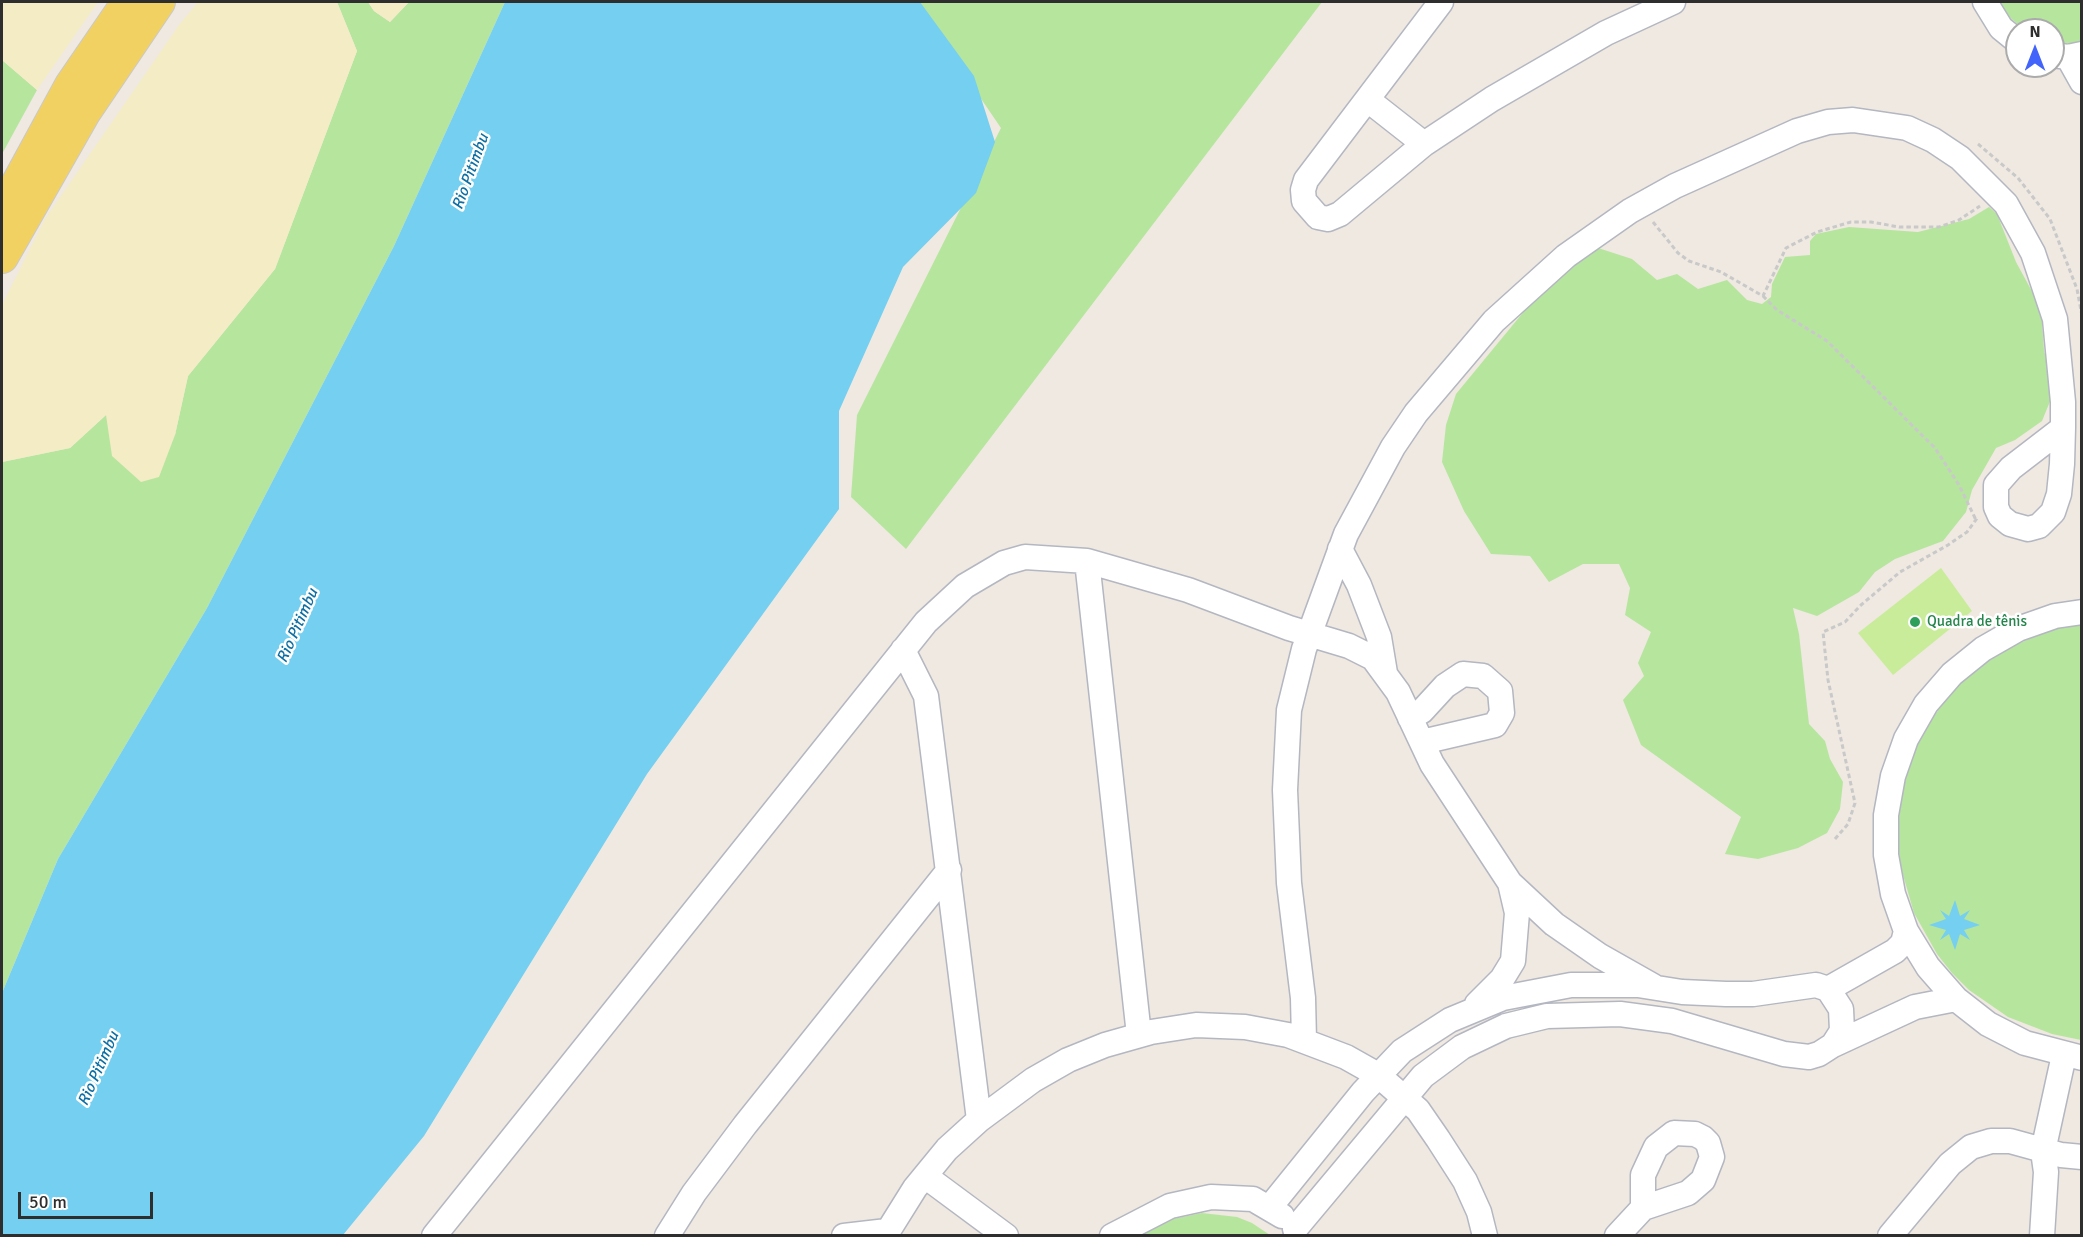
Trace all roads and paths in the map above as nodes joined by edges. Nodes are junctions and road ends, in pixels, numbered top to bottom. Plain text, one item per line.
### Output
1 (128, 2) edge
2 (159, 2) edge
3 (1441, 2) edge
4 (1673, 2) edge
5 (1985, 2) edge
6 (2005, 31) edge
7 (2068, 55) edge
8 (2082, 82) edge
9 (1368, 100) junction
10 (1975, 142) dead end
11 (1424, 144) junction
12 (1984, 204) dead end
13 (1630, 211) junction
14 (2, 212) edge
15 (2, 258) edge
16 (1763, 296) junction
17 (2082, 316) edge
18 (2063, 428) dead end
19 (1981, 510) dead end
20 (1977, 521) junction
21 (1340, 549) junction
22 (1086, 561) junction
23 (2082, 612) edge
24 (1309, 633) junction
25 (903, 650) junction
26 (1385, 673) junction
27 (1410, 718) junction
28 (1422, 742) junction
29 (1835, 839) dead end
30 (949, 870) junction
31 (1510, 883) junction
32 (1906, 931) junction
33 (1653, 986) junction
34 (1828, 989) junction
35 (1956, 999) junction
36 (1466, 1012) junction
37 (1139, 1035) junction
38 (1305, 1040) junction
39 (1833, 1046) junction
40 (2073, 1057) edge
41 (1378, 1076) junction
42 (1405, 1097) junction
43 (980, 1120) junction
44 (2043, 1150) junction
45 (2082, 1156) edge
46 (925, 1176) junction
47 (1270, 1207) junction
48 (1643, 1208) dead end
49 (1297, 1232) edge
50 (886, 1233) edge
51 (434, 1236) edge
52 (667, 1236) edge
53 (844, 1236) edge
54 (1006, 1236) edge
55 (1112, 1236) edge
56 (1485, 1236) edge
57 (1617, 1236) edge
58 (1890, 1236) edge
59 (2042, 1236) edge

1 - 14 main road
2 - 15 main road
3 - 9 street
4 - 11 street
5 - 6 street
7 - 8 street
9 - 11 street
9 - 11 street
10 - 17 path
12 - 16 path
13 - 16 path
13 - 18 street
13 - 21 street
16 - 20 path
19 - 20 path
20 - 29 path
21 - 24 street
21 - 26 street
22 - 24 street
22 - 25 street
22 - 37 street
23 - 32 street
24 - 26 street
24 - 38 street
25 - 30 street
25 - 51 street
26 - 27 street
27 - 28 street
27 - 28 street
28 - 31 street
30 - 43 street
30 - 52 street
31 - 33 street
31 - 36 street
32 - 34 street
32 - 35 street
33 - 34 street
33 - 36 street
34 - 39 street
35 - 39 street
35 - 40 street
36 - 41 street
37 - 38 street
37 - 43 street
38 - 41 street
39 - 42 street
40 - 44 street
41 - 42 street
41 - 47 street
42 - 49 street
42 - 56 street
43 - 46 street
44 - 45 street
44 - 58 street
44 - 59 street
46 - 50 street
46 - 54 street
47 - 49 street
47 - 55 street
48 - 57 street
50 - 53 street

